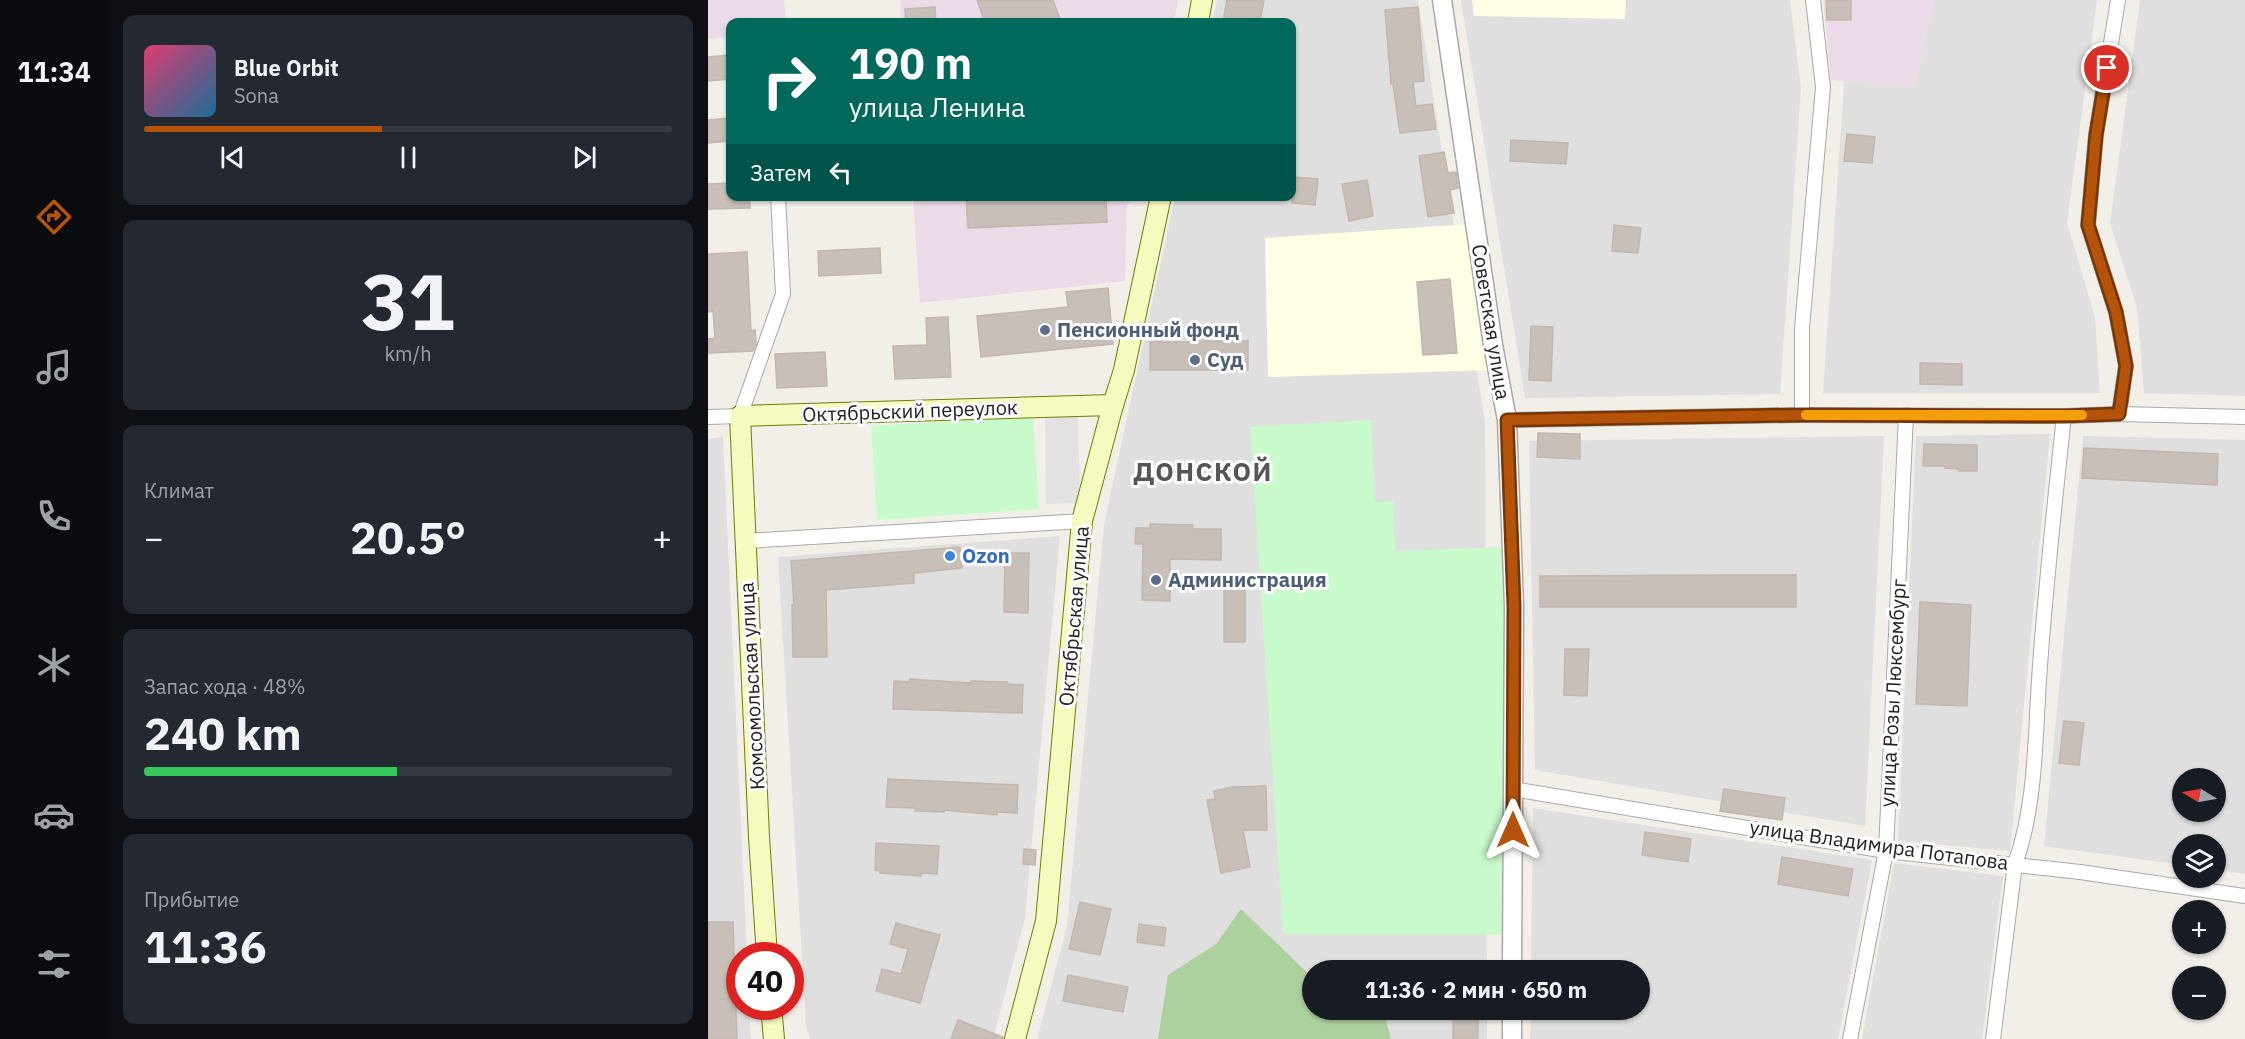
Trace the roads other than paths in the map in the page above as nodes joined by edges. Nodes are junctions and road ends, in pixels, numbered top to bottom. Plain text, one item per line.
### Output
1 (1202, 0) edge
2 (1442, 0) edge
3 (1813, 0) edge
4 (2118, 0) edge
5 (1199, 18) edge
6 (778, 201) edge
7 (1160, 201) edge
8 (1113, 405) junction
9 (2119, 414) junction
10 (1802, 415) junction
11 (1906, 415) junction
12 (740, 416) junction
13 (2064, 416) junction
14 (708, 417) edge
15 (2245, 417) edge
16 (1507, 420) junction
17 (1082, 521) junction
18 (745, 541) junction
19 (1513, 789) junction
20 (1886, 851) junction
21 (2015, 864) junction
22 (2245, 896) edge
23 (766, 942) edge
24 (1512, 960) edge
25 (772, 1020) edge
26 (1512, 1020) edge
27 (774, 1039) edge
28 (1015, 1039) edge
29 (1512, 1039) edge
30 (1850, 1039) edge
31 (1993, 1039) edge

1 - 5 main road
2 - 16 street, Советская улица
3 - 10 street
4 - 9 street
6 - 12 street
7 - 8 main road, Октябрьская улица
8 - 12 main road, Октябрьский переулок
8 - 17 main road, Октябрьская улица
9 - 13 street
9 - 15 street
10 - 11 street
10 - 16 street
11 - 13 street
11 - 20 street, улица Розы Люксембург
12 - 14 street, Октябрьский переулок
12 - 18 main road, Комсомольская улица
13 - 21 street
16 - 19 street, Советская улица
17 - 18 street
17 - 28 main road, Октябрьская улица
18 - 23 main road, Комсомольская улица
19 - 20 street, улица Владимира Потапова
19 - 24 street, Советская улица
20 - 21 street, улица Владимира Потапова
20 - 30 street, улица Розы Люксембург
21 - 22 street, улица Владимира Потапова
21 - 31 street
25 - 27 main road
26 - 29 street

